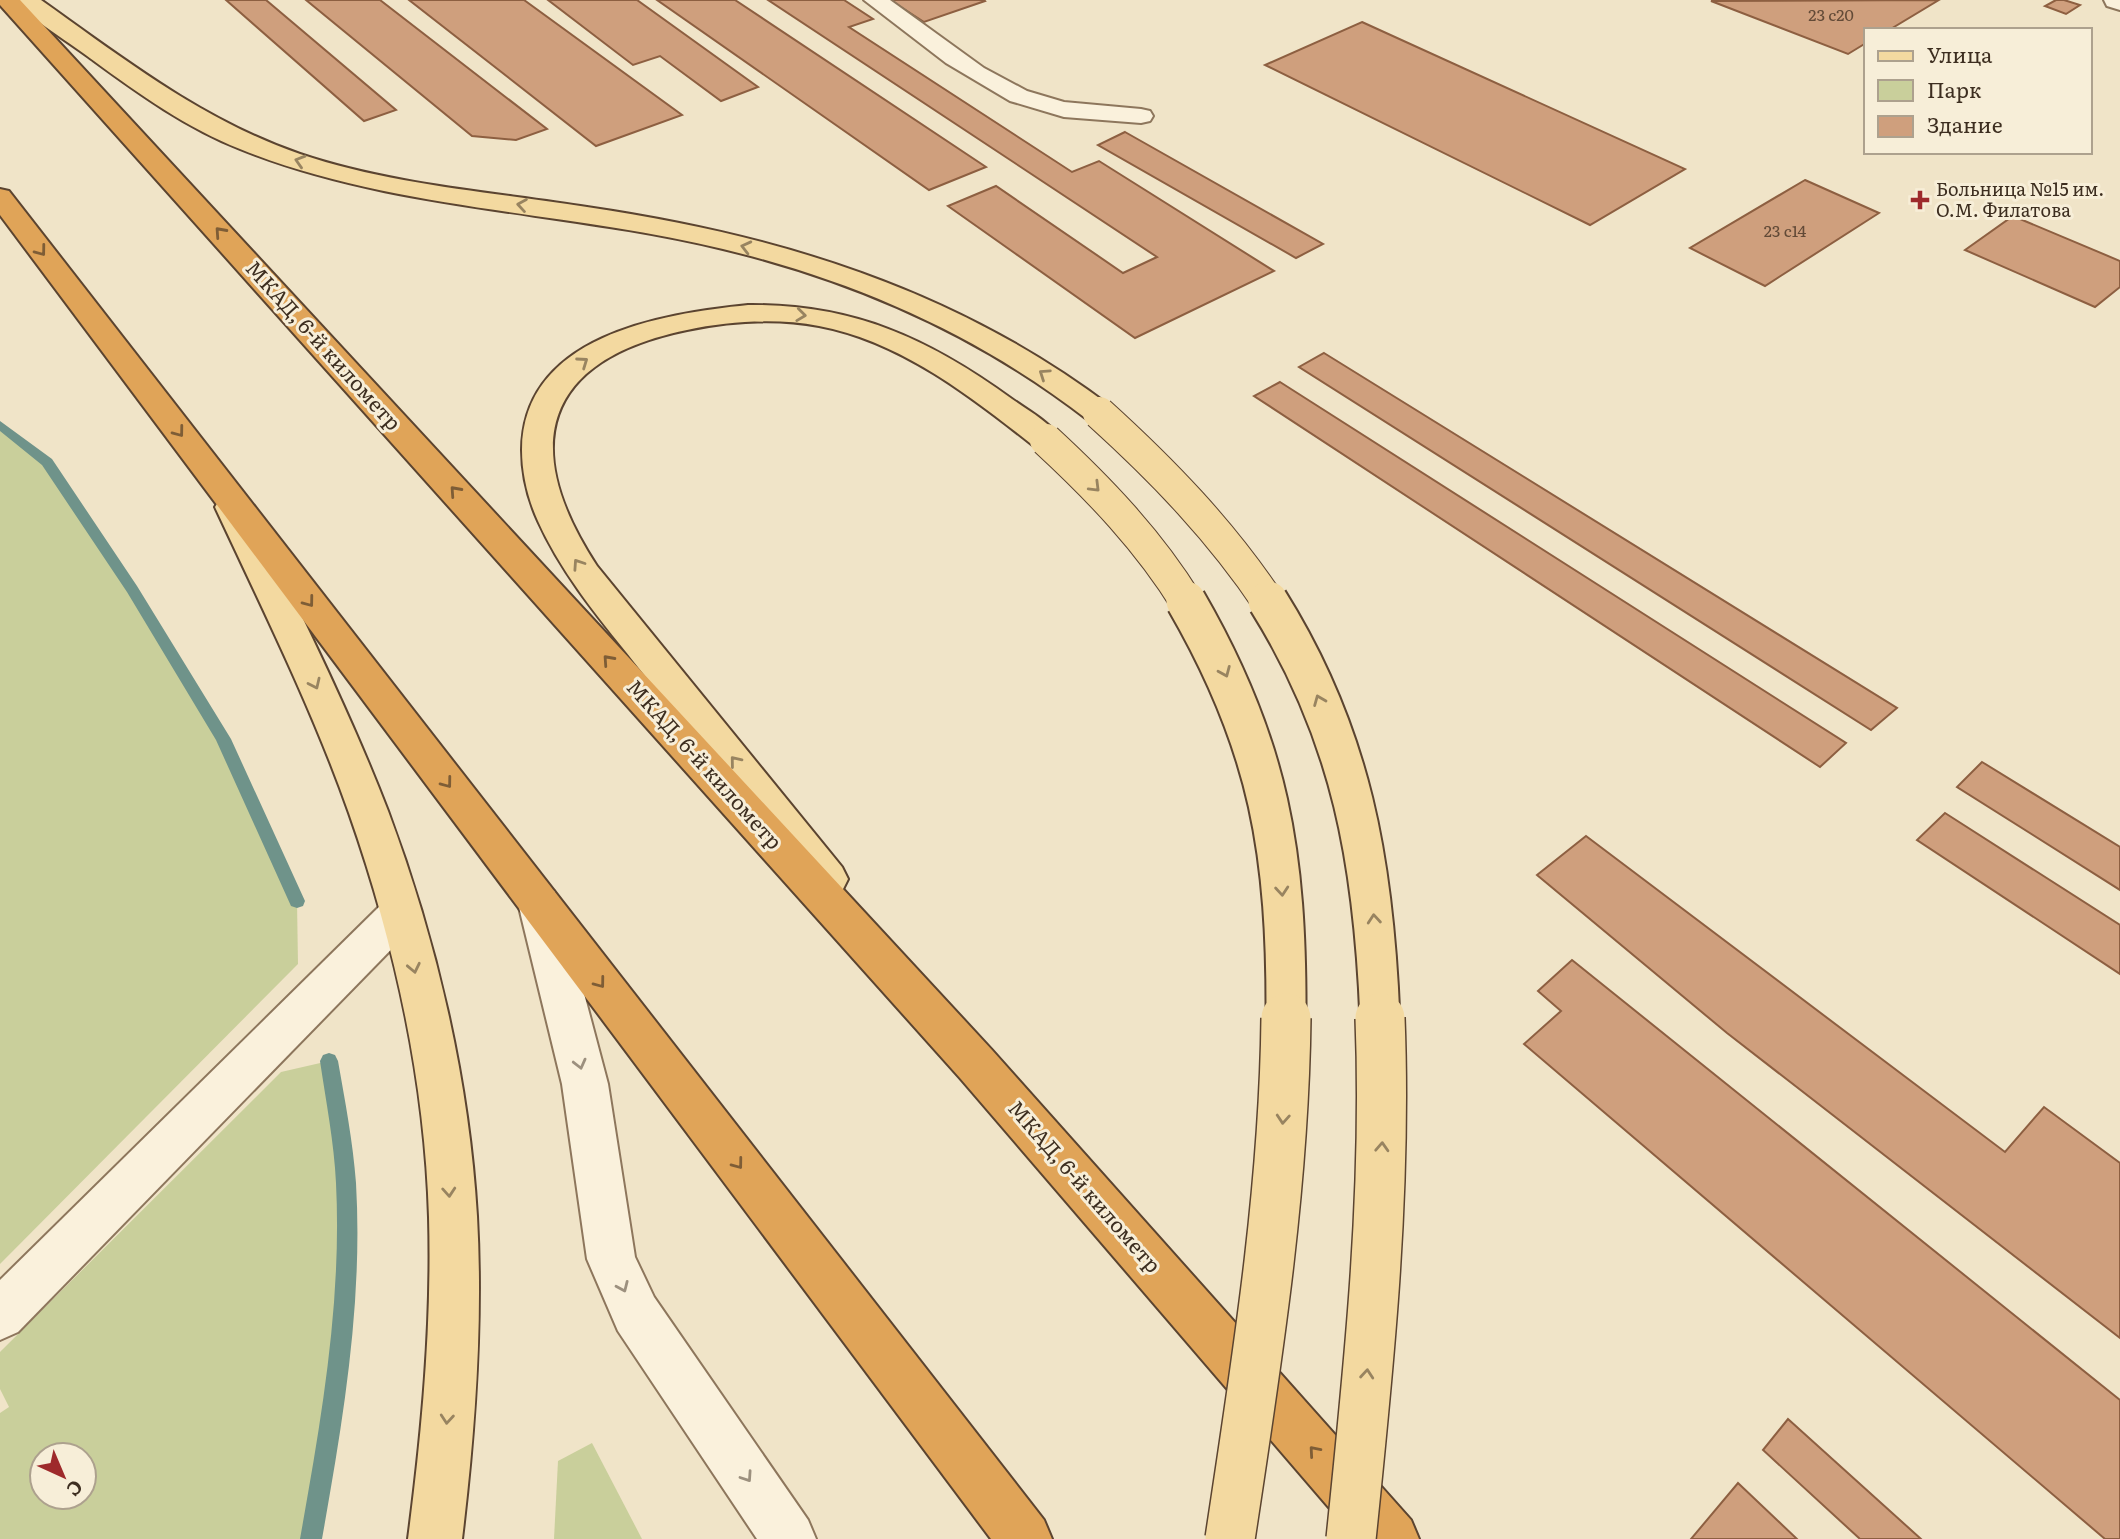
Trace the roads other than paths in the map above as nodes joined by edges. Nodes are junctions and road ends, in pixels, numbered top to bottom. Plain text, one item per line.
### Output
1 (8, 0) edge
2 (26, 0) edge
3 (875, 0) edge
4 (1141, 116) dead end
5 (0, 197) edge
6 (223, 489) junction
7 (539, 903) junction
8 (400, 913) junction
9 (976, 1064) junction
10 (0, 1315) edge
11 (435, 1539) edge
12 (789, 1539) edge
13 (1025, 1539) edge
14 (1230, 1539) edge
15 (1351, 1539) edge
16 (1392, 1539) edge

9 -> 1 highway, МКАД, 6-й километр
15 -> 2 main road, bridge
3 - 4 lane
5 -> 6 highway
6 -> 7 highway
6 -> 8 main road
7 -> 12 lane
7 -> 13 highway
8 - 10 lane
8 -> 11 main road
9 -> 14 main road, bridge
16 -> 9 highway, МКАД, 6-й километр

